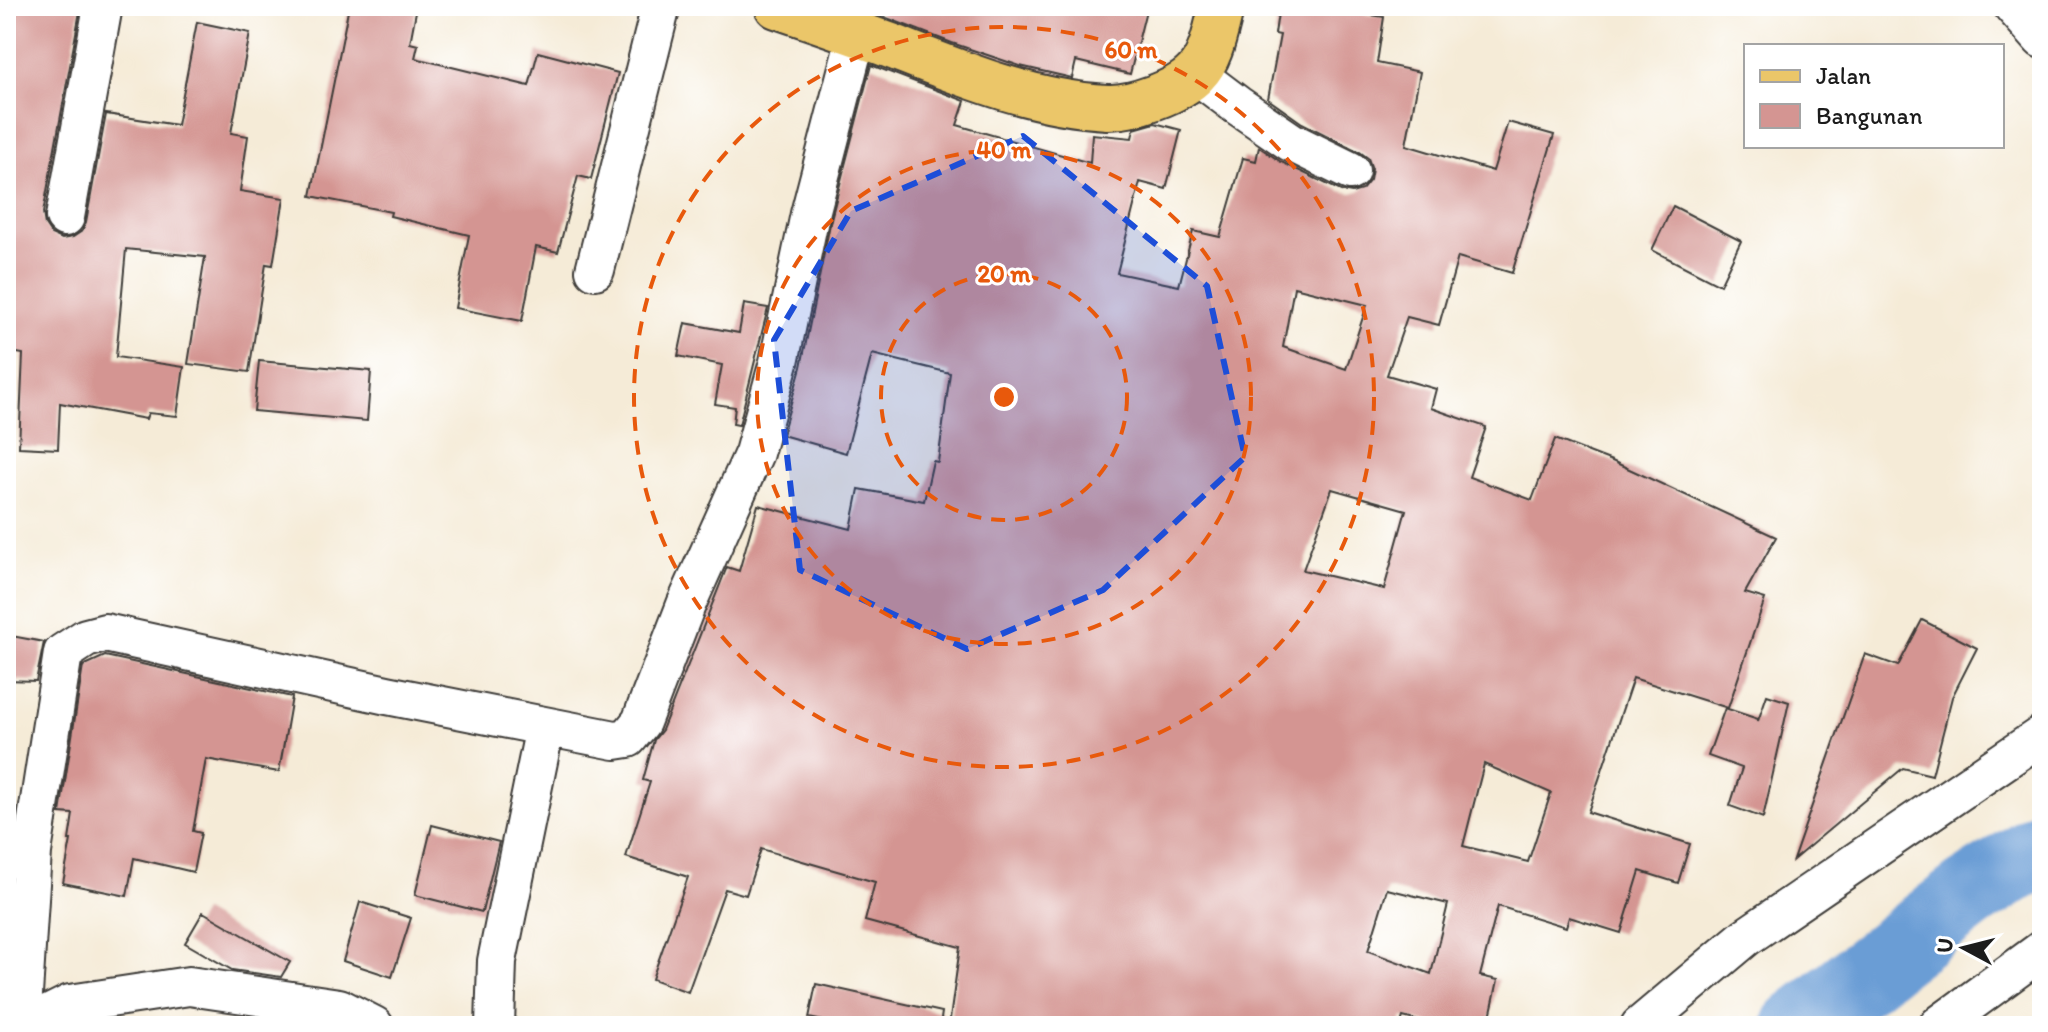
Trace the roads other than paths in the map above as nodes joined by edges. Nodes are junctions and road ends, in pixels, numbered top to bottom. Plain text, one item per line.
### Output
1 (103, 6) edge
2 (661, 6) edge
3 (777, 6) edge
4 (1222, 6) edge
5 (2013, 6) edge
6 (857, 33) junction
7 (2042, 39) edge
8 (1196, 74) junction
9 (1350, 171) dead end
10 (65, 217) dead end
11 (595, 270) dead end
12 (545, 727) junction
13 (2042, 735) edge
14 (2042, 950) edge
15 (24, 1026) edge
16 (374, 1026) edge
17 (495, 1026) edge
18 (1640, 1026) edge
19 (1938, 1026) edge

1 - 10 street
2 - 11 street
3 - 6 main road
4 - 8 main road
5 - 7 street
6 - 8 main road
6 - 12 street
8 - 9 street
12 - 15 street
12 - 17 street
13 - 18 street
14 - 19 street
15 - 16 street

